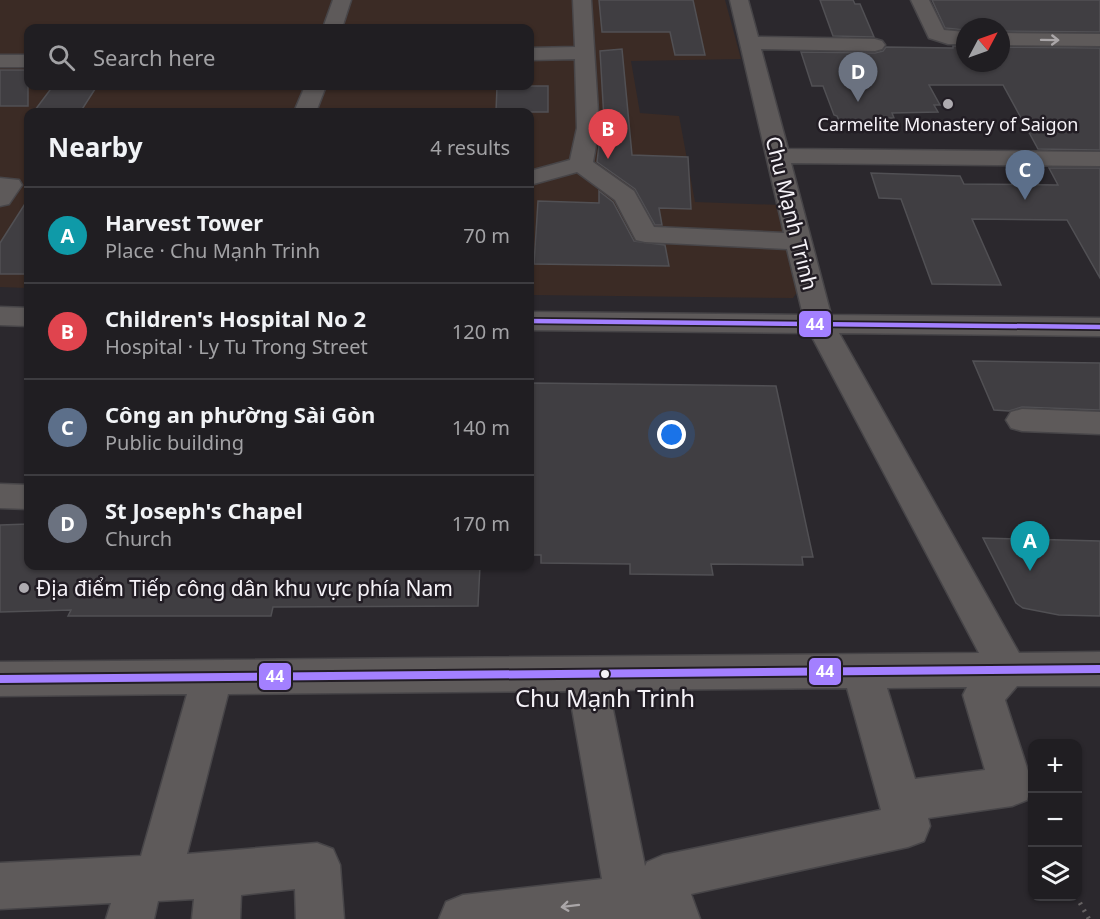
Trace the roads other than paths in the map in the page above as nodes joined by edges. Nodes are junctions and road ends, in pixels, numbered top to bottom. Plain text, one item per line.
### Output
1 (342, 0) edge
2 (582, 0) edge
3 (739, 0) edge
4 (920, 0) edge
5 (334, 24) edge
6 (956, 38) edge
7 (1010, 39) edge
8 (1100, 40) edge
9 (750, 43) junction
10 (875, 45) dead end
11 (585, 53) junction
12 (534, 54) edge
13 (0, 61) edge
14 (24, 61) edge
15 (313, 90) edge
16 (307, 108) edge
17 (777, 156) junction
18 (1100, 159) edge
19 (581, 164) junction
20 (534, 177) edge
21 (799, 242) junction
22 (0, 316) edge
23 (24, 317) edge
24 (534, 321) edge
25 (819, 323) junction
26 (1100, 327) edge
27 (1022, 420) dead end
28 (1100, 423) edge
29 (0, 496) edge
30 (24, 496) edge
31 (1100, 669) edge
32 (1008, 670) junction
33 (862, 671) junction
34 (586, 674) junction
35 (212, 677) junction
36 (0, 679) edge
37 (900, 801) junction
38 (219, 874) junction
39 (0, 886) edge
40 (143, 892) edge
41 (630, 909) edge
42 (216, 919) edge
43 (320, 919) edge
44 (463, 919) edge
45 (676, 919) edge

1 - 5 street
2 - 11 street
3 - 9 street, Chu Mạnh Trinh
4 - 6 street
7 -> 8 street
9 - 10 street
9 - 17 street, Chu Mạnh Trinh
11 - 12 street
11 - 19 street
13 - 14 street
15 - 16 street
17 - 18 street
17 - 21 street, Chu Mạnh Trinh
19 - 20 street
19 - 21 street
21 - 25 street, Chu Mạnh Trinh
22 - 23 street
24 - 25 street
25 - 26 street
25 - 32 street, Chu Mạnh Trinh
27 - 28 street
29 - 30 street
31 - 32 street
32 - 33 street
32 - 37 street
33 - 34 street
33 - 37 street
34 - 35 street
34 - 41 street
35 - 36 street
35 - 40 street
37 - 45 street
38 - 40 street
38 - 42 street
38 - 43 street
39 - 40 street
41 -> 44 street

